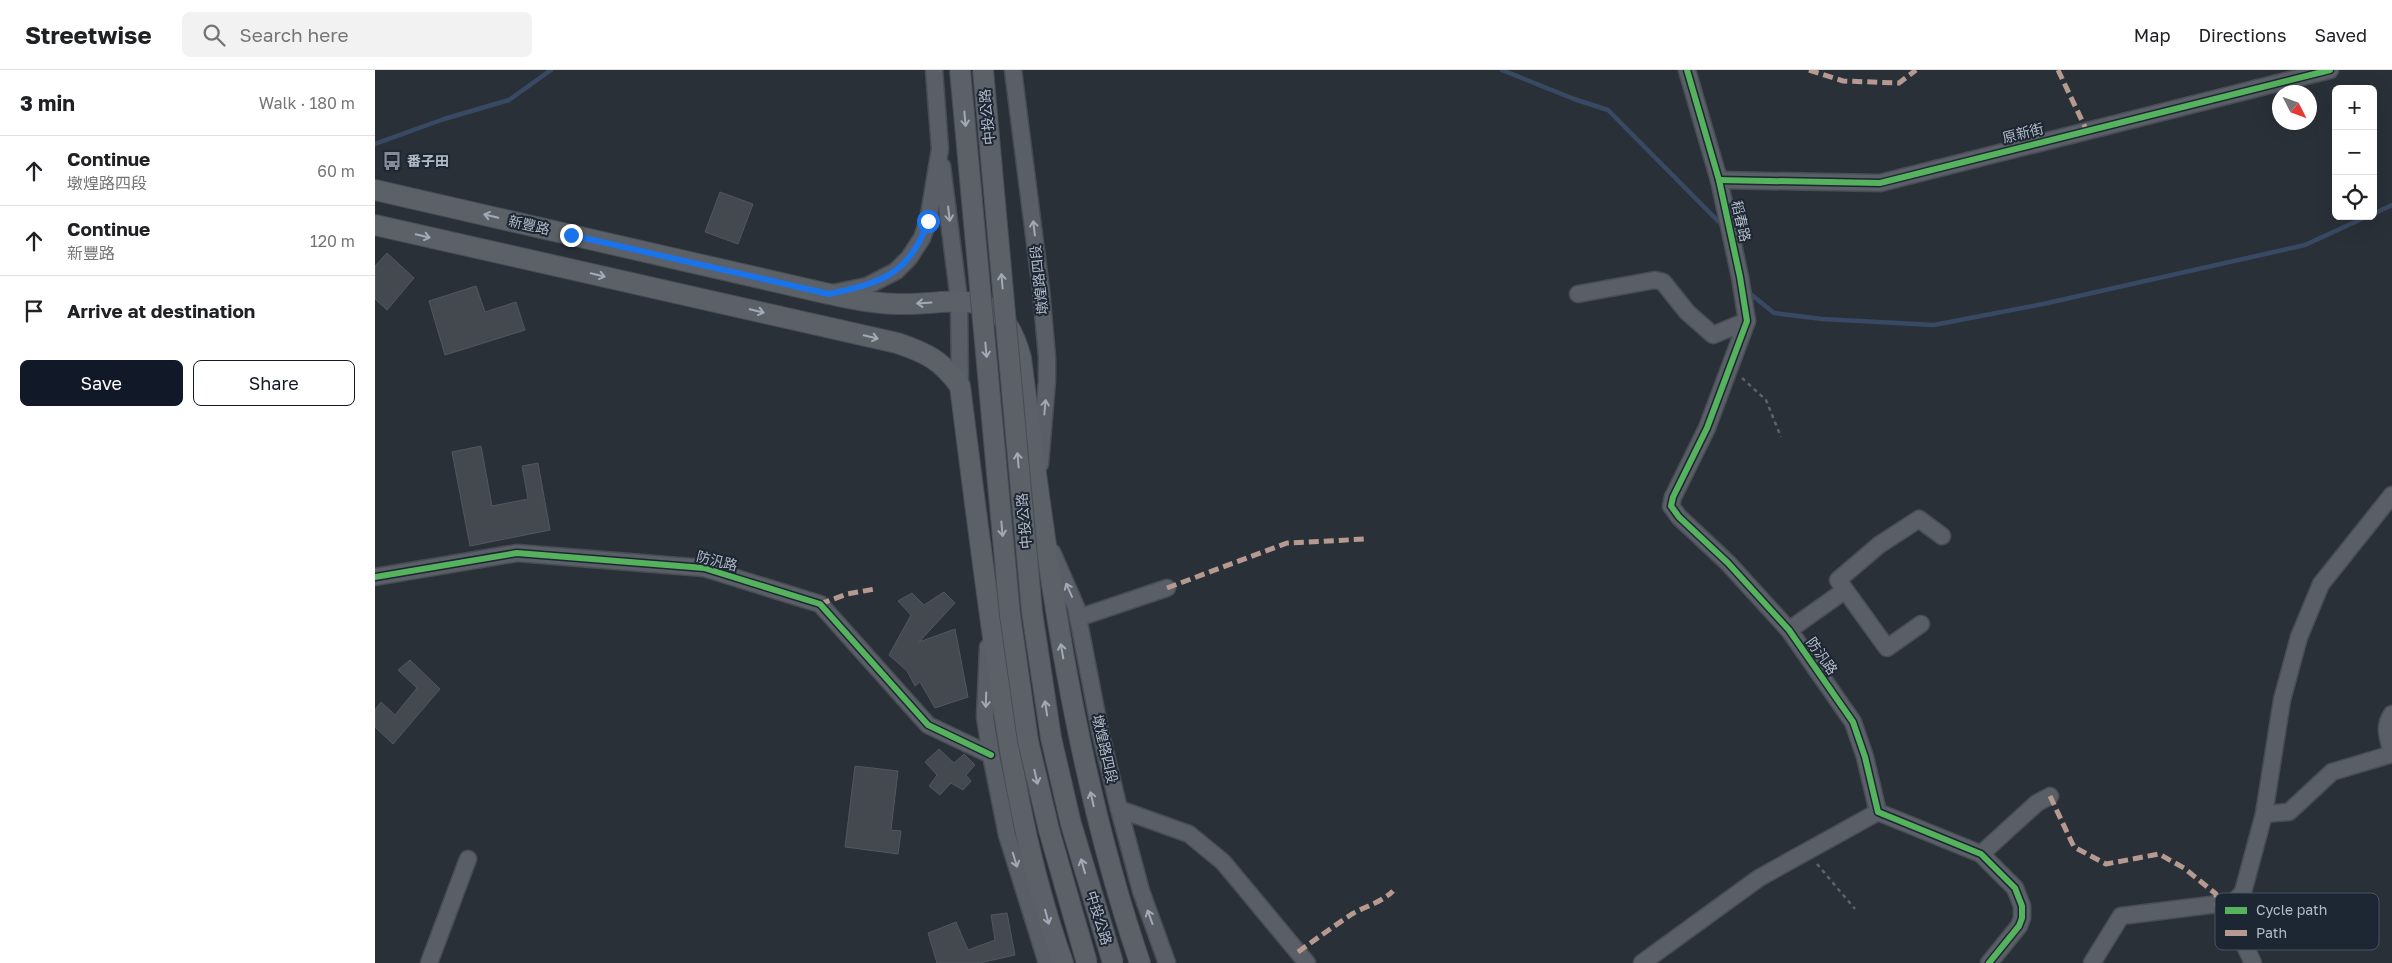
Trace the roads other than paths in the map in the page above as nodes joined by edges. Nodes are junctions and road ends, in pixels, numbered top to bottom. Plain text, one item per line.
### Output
1 (934, 70) edge
2 (960, 70) edge
3 (983, 70) edge
4 (1013, 70) edge
5 (1687, 70) edge
6 (2330, 70) edge
7 (940, 149) junction
8 (1719, 180) junction
9 (375, 190) edge
10 (375, 225) edge
11 (571, 235) junction
12 (561, 267) junction
13 (829, 294) junction
14 (1578, 294) dead end
15 (959, 300) junction
16 (1747, 322) junction
17 (959, 386) junction
18 (1038, 491) junction
19 (2392, 495) edge
20 (1044, 536) junction
21 (1943, 536) dead end
22 (375, 577) edge
23 (1167, 588) dead end
24 (1845, 591) junction
25 (989, 617) junction
26 (1078, 618) junction
27 (1921, 624) dead end
28 (1789, 630) junction
29 (2392, 714) edge
30 (2392, 753) edge
31 (991, 755) junction
32 (2050, 796) dead end
33 (1119, 809) junction
34 (1878, 812) junction
35 (2264, 814) junction
36 (1981, 854) junction
37 (468, 860) dead end
38 (2242, 893) edge
39 (2215, 904) edge
40 (2247, 950) edge
41 (429, 963) edge
42 (1047, 963) edge
43 (1063, 963) edge
44 (1087, 963) edge
45 (1113, 963) edge
46 (1140, 963) edge
47 (1167, 963) edge
48 (1307, 963) edge
49 (1642, 963) edge
50 (1989, 963) edge
51 (2092, 963) edge
52 (2253, 963) edge

1 - 7 street
2 -> 44 main road, 中投公路, bridge
45 -> 3 main road, 中投公路, bridge
18 -> 4 street, 墩煌路四段
5 - 8 street, 稻春路
6 - 8 street, 原新街
7 - 13 street
7 -> 15 street
8 - 16 street, 稻春路
11 -> 9 main road, 新豐路
10 -> 12 main road
11 - 12 main road
11 - 13 main road, 新豐路
12 -> 17 main road
15 -> 13 main road, 新豐路
14 - 16 street
15 - 17 street
15 - 18 main road, 新豐路
16 - 28 street, 防汎路
17 - 25 main road
18 - 20 main road, 新豐路
19 - 35 street
26 -> 20 street, 墩煌路四段
46 -> 20 main road, 新豐路
21 - 24 street
22 - 31 street, 防汎路
23 - 26 street
24 - 27 street
24 - 28 street
25 -> 31 street
25 -> 43 main road
26 - 33 street, 墩煌路四段
28 - 34 street, 防汎路
29 - 30 street
30 - 35 street
31 -> 42 street
32 - 36 street
47 -> 33 street, 墩煌路四段
33 - 48 street
34 - 36 street
34 - 49 street
35 - 38 street
36 - 50 street
37 - 41 street
39 - 51 street
40 - 52 street

